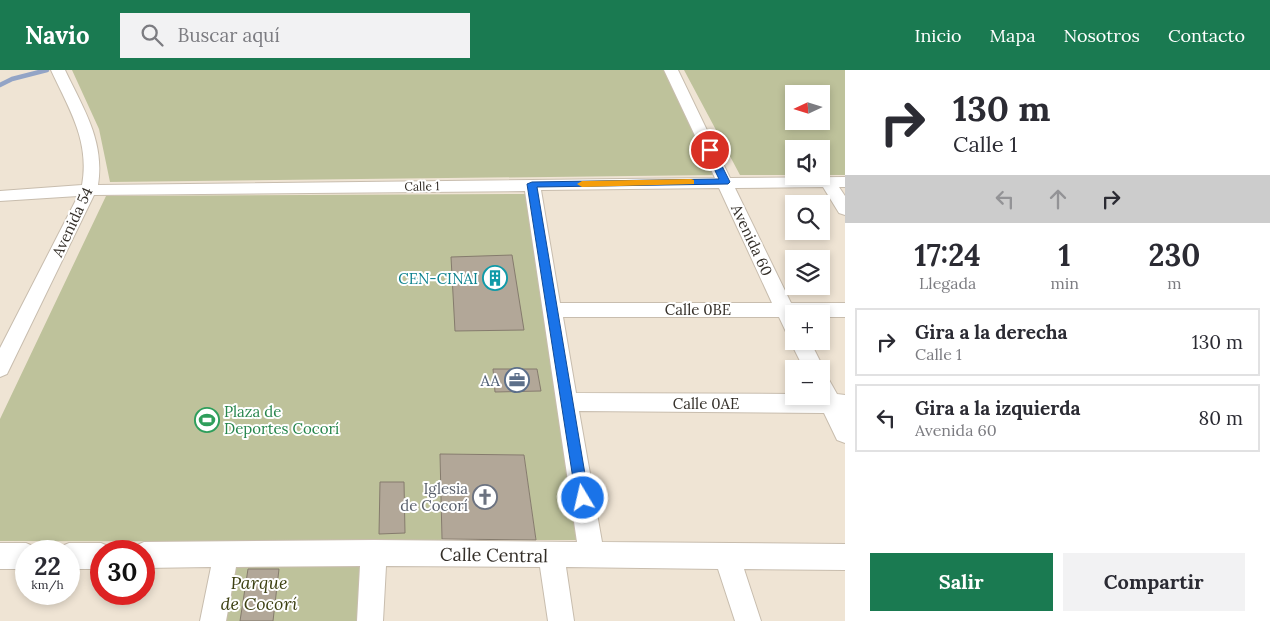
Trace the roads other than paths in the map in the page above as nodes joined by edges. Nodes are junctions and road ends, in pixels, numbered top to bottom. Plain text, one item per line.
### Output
1 (671, 70) edge
2 (59, 72) edge
3 (725, 182) junction
4 (785, 182) edge
5 (830, 182) edge
6 (845, 182) edge
7 (532, 184) junction
8 (830, 185) edge
9 (89, 190) junction
10 (0, 196) edge
11 (845, 209) edge
12 (784, 309) junction
13 (551, 310) junction
14 (845, 310) edge
15 (0, 368) edge
16 (567, 402) junction
17 (838, 404) edge
18 (845, 433) edge
19 (374, 553) junction
20 (226, 554) junction
21 (155, 555) edge
22 (551, 555) junction
23 (0, 556) edge
24 (15, 556) edge
25 (592, 556) junction
26 (727, 557) junction
27 (845, 558) edge
28 (213, 621) edge
29 (370, 621) edge
30 (561, 621) edge
31 (748, 621) edge

1 - 3 street, Avenida 60
2 - 9 street, Avenida 54
3 - 4 street, Calle 1
3 - 7 street, Calle 1
3 - 12 street, Avenida 60
5 - 6 street, Calle 1
7 - 9 street, Calle 1
7 - 13 street
8 - 11 street
9 - 10 street, Calle 1
9 - 15 street, Avenida 54
12 - 13 street, Calle 0BE
12 - 14 street, Calle 0BE
13 - 16 street
16 - 17 street, Calle 0AE
16 - 25 street
17 - 18 street
19 - 20 street, Calle Central
19 - 22 street, Calle Central
19 - 29 street
20 - 21 street, Calle Central
20 - 28 street
22 - 25 street, Calle Central
22 - 30 street
23 - 24 street
25 - 26 street, Calle Central
26 - 27 street, Calle Central
26 - 31 street

